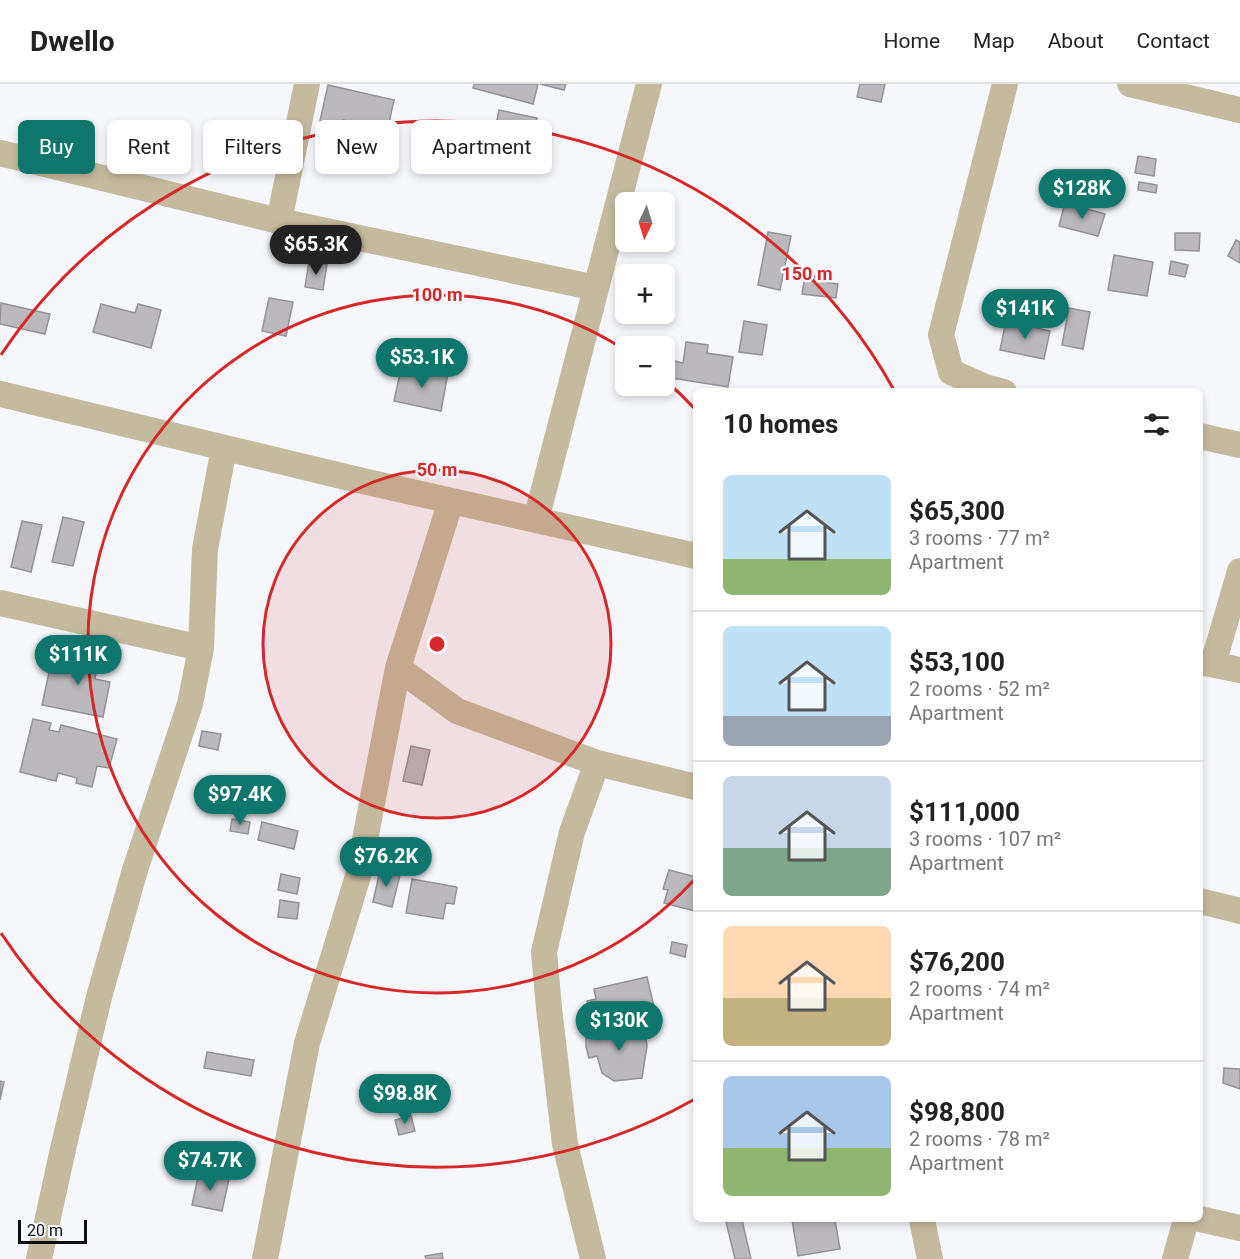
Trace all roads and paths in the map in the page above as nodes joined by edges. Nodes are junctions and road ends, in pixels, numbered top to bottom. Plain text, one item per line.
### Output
1 (307, 84) edge
2 (649, 84) edge
3 (1005, 84) edge
4 (1130, 84) edge
5 (1240, 110) edge
6 (0, 153) edge
7 (279, 221) junction
8 (596, 288) junction
9 (989, 388) edge
10 (0, 394) edge
11 (1203, 437) edge
12 (1240, 445) edge
13 (224, 448) junction
14 (451, 501) junction
15 (536, 520) junction
16 (693, 555) edge
17 (1240, 571) edge
18 (0, 603) edge
19 (201, 648) junction
20 (1207, 663) edge
21 (398, 668) junction
22 (1240, 670) edge
23 (597, 763) junction
24 (693, 786) edge
25 (1203, 902) edge
26 (1240, 911) edge
27 (1203, 1221) edge
28 (922, 1222) edge
29 (1185, 1222) edge
30 (1240, 1228) edge
31 (39, 1259) edge
32 (264, 1259) edge
33 (593, 1259) edge
34 (930, 1259) edge
35 (1175, 1259) edge

1 - 7 street
2 - 8 street
3 - 9 street
4 - 5 street
6 - 7 street
7 - 8 street
8 - 15 street
10 - 13 street
11 - 12 street
13 - 14 street
13 - 19 street
14 - 15 street
14 - 21 street
15 - 16 street
17 - 20 street
18 - 19 street
19 - 31 street
20 - 22 street
21 - 23 street
21 - 32 street
23 - 24 street
23 - 33 street
25 - 26 street
27 - 30 street
28 - 34 street
29 - 35 street

